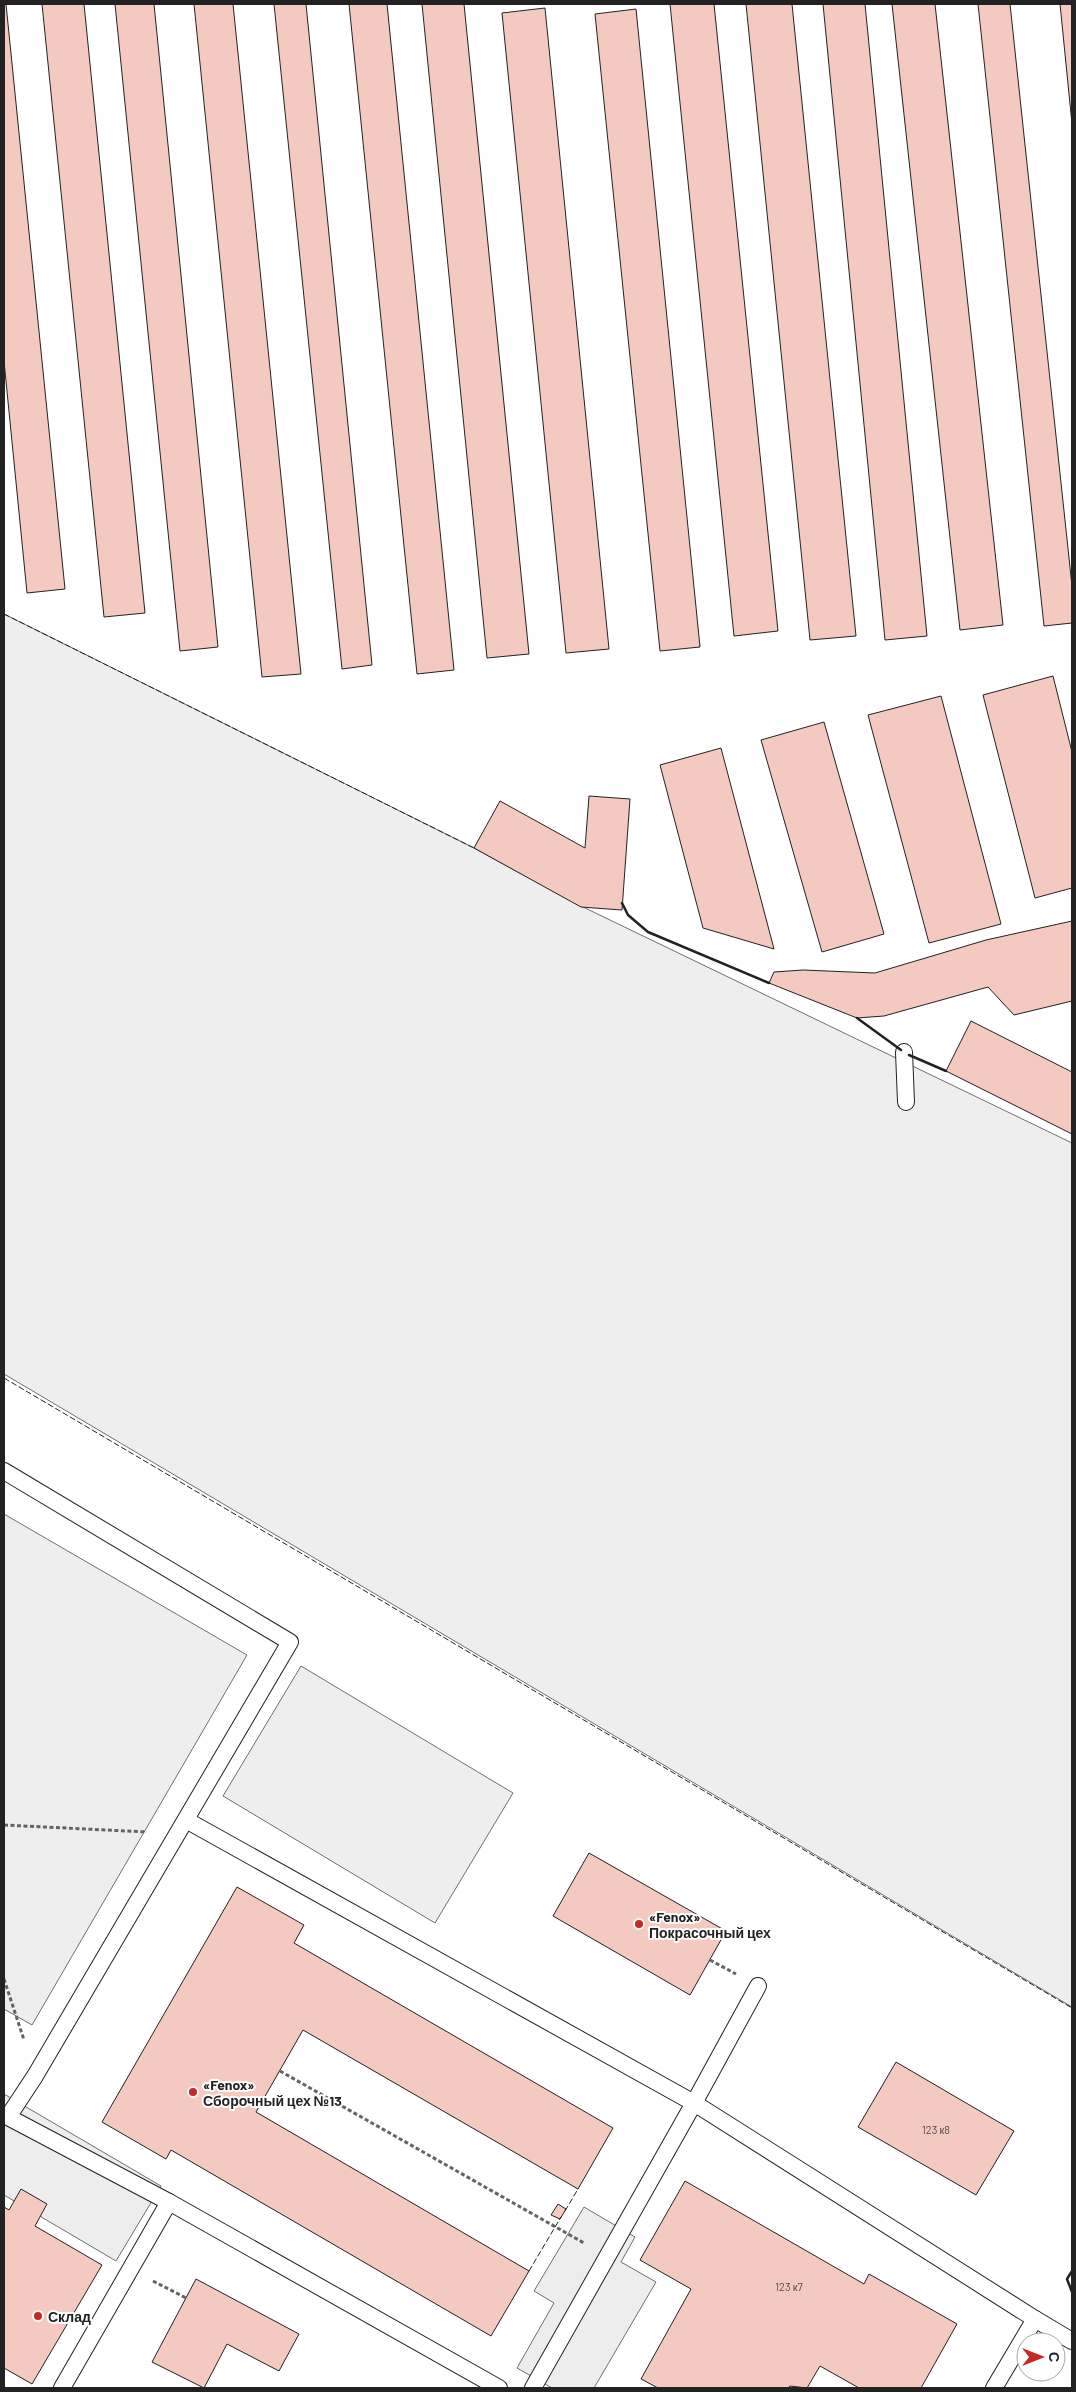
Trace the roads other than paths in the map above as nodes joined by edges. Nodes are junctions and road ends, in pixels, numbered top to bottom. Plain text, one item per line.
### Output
1 (904, 1052) dead end
2 (906, 1102) dead end
3 (4, 1471) edge
4 (182, 1827) junction
5 (758, 1986) dead end
6 (694, 2102) junction
7 (6, 2116) edge
8 (169, 2202) junction
9 (1034, 2320) junction
10 (1072, 2341) edge
11 (62, 2388) edge
12 (499, 2388) edge
13 (533, 2388) edge
14 (994, 2388) edge

1 - 2 lane
3 - 4 lane
4 - 6 lane
4 - 7 lane
5 - 6 lane
6 - 9 lane
6 - 13 lane
7 - 8 lane
8 - 11 lane
8 - 12 lane
9 - 10 lane
9 - 14 lane

